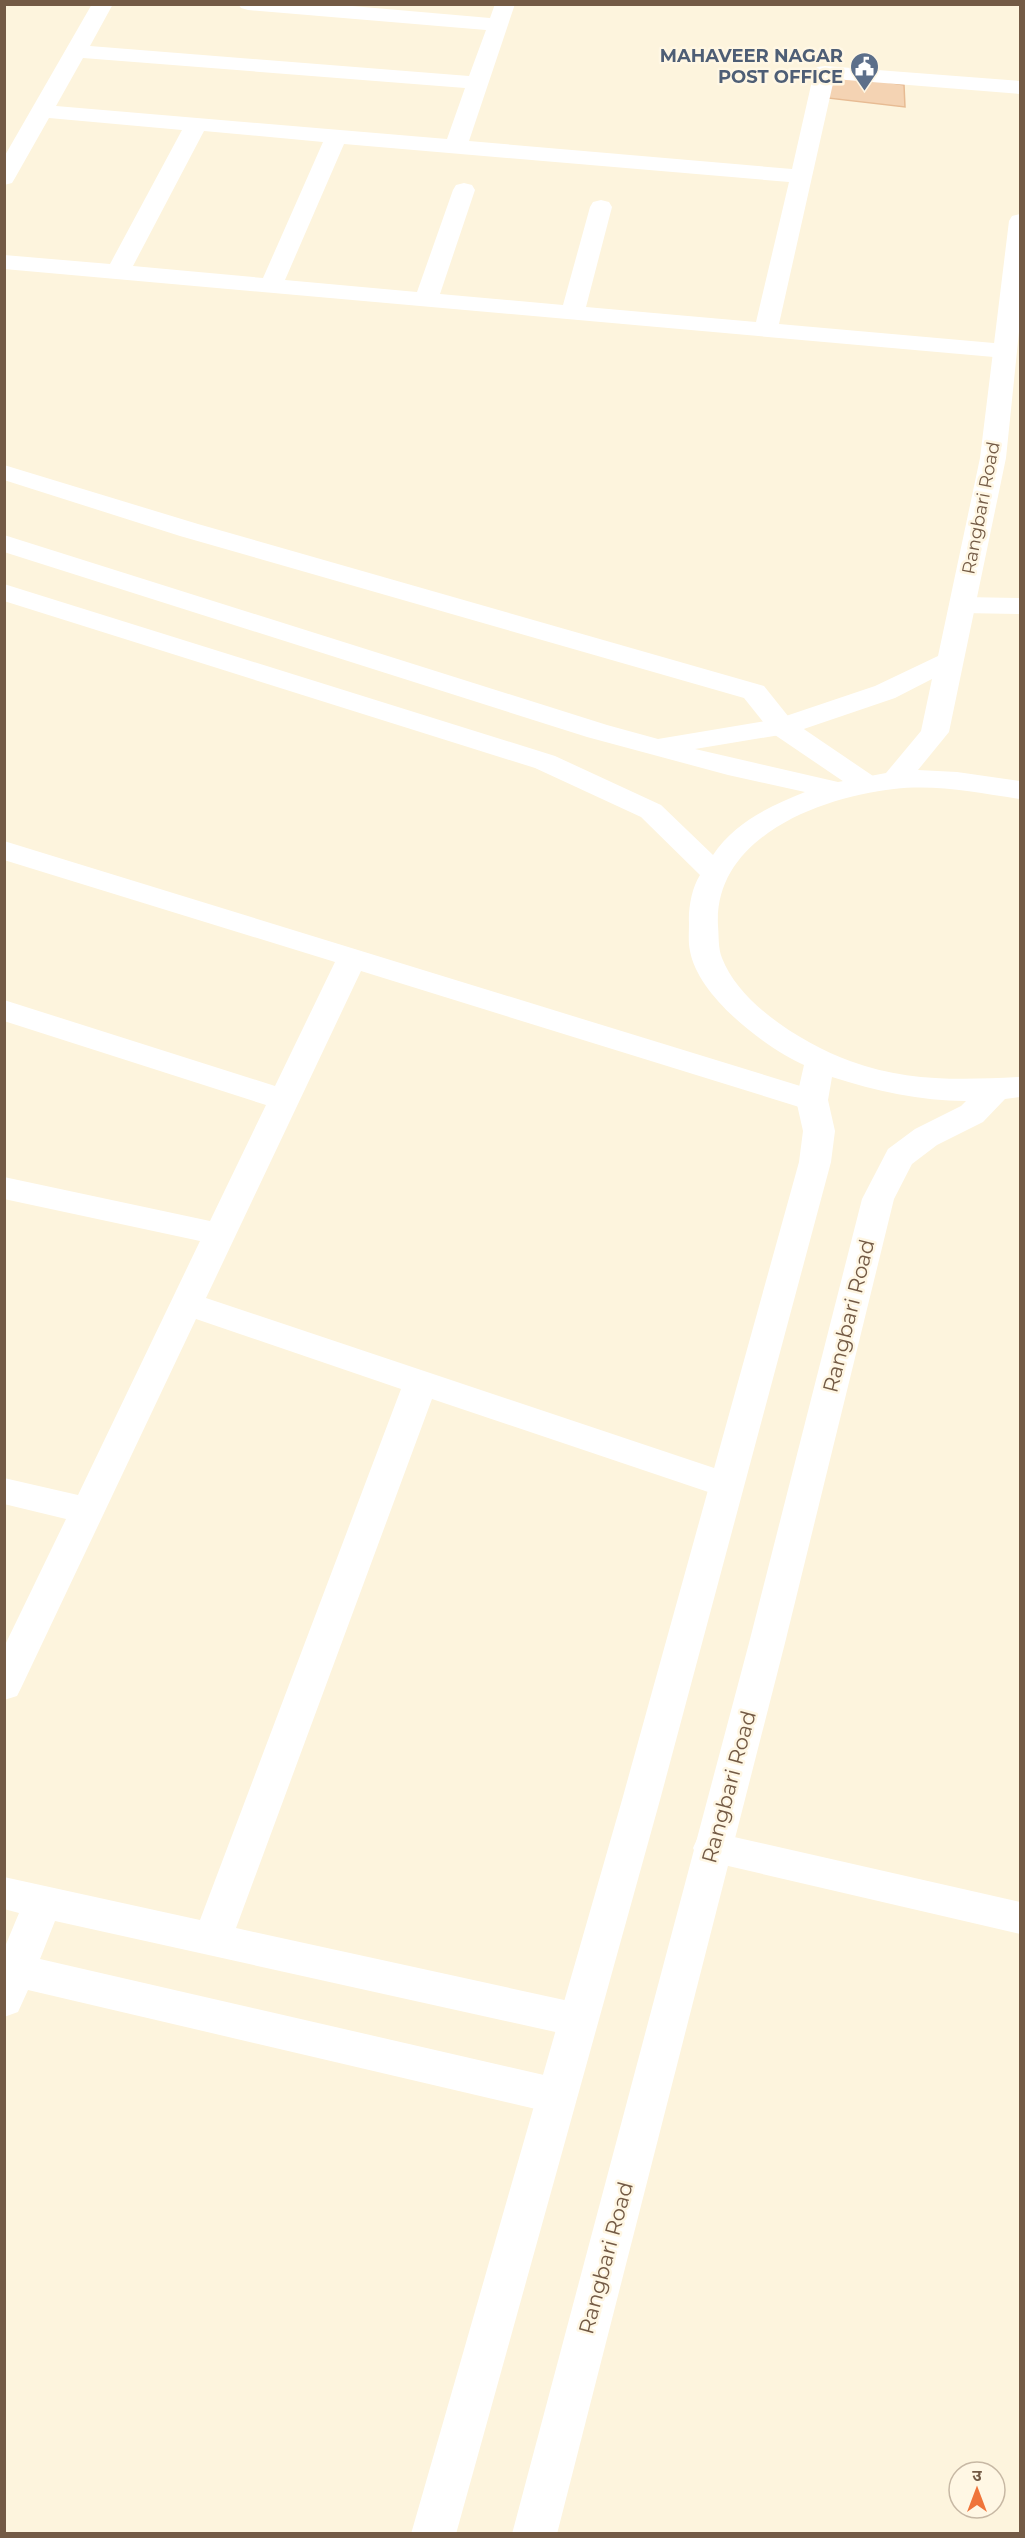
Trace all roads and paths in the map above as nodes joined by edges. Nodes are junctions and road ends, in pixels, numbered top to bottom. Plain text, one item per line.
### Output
1 (103, 4) edge
2 (248, 4) edge
3 (505, 4) edge
4 (498, 25) junction
5 (76, 51) junction
6 (478, 83) junction
7 (1020, 87) edge
8 (43, 111) junction
9 (196, 125) junction
10 (336, 137) junction
11 (455, 148) junction
12 (800, 176) junction
13 (4, 178) edge
14 (464, 190) dead end
15 (601, 207) dead end
16 (1020, 221) edge
17 (4, 262) edge
18 (118, 272) junction
19 (271, 286) junction
20 (426, 299) junction
21 (573, 312) junction
22 (766, 330) junction
23 (1005, 351) junction
24 (4, 472) edge
25 (4, 543) edge
26 (4, 592) edge
27 (962, 605) junction
28 (1020, 606) edge
29 (950, 660) junction
30 (782, 727) junction
31 (652, 747) junction
32 (895, 780) junction
33 (866, 784) junction
34 (836, 790) junction
35 (1020, 790) edge
36 (4, 850) edge
37 (714, 872) junction
38 (352, 958) junction
39 (4, 1010) edge
40 (820, 1062) junction
41 (1008, 1089) edge
42 (284, 1100) junction
43 (812, 1100) junction
44 (4, 1188) edge
45 (220, 1234) junction
46 (187, 1304) junction
47 (421, 1382) junction
48 (726, 1485) junction
49 (4, 1491) edge
50 (88, 1511) junction
51 (4, 1686) edge
52 (712, 1848) junction
53 (4, 1893) edge
54 (43, 1902) junction
55 (1020, 1918) edge
56 (212, 1940) junction
57 (8, 1980) edge
58 (578, 2020) junction
59 (557, 2096) junction
60 (434, 2534) edge
61 (534, 2534) edge

1 - 5 street
2 - 4 street
3 - 4 street
4 - 6 street
5 - 6 street
5 - 8 street
6 - 11 street
7 - 12 street
8 - 9 street
8 - 13 street
9 - 10 street
9 - 18 street
10 - 11 street
10 - 19 street
11 - 12 street
12 - 22 street
14 - 20 street
15 - 21 street
16 - 23 street, Rangbari Road
17 - 18 street
18 - 19 street
19 - 20 street
20 - 21 street
21 - 22 street
22 - 23 street
23 - 27 street, Rangbari Road
24 - 30 street
25 - 31 street
26 - 37 street
27 - 28 street
27 - 29 street, Rangbari Road
29 - 30 street
29 - 32 street, Rangbari Road
30 - 31 street
30 - 33 street
31 - 34 street
32 - 33 street
32 - 35 street
33 - 34 street
34 - 37 street
36 - 38 street
37 - 40 street
38 - 42 street
38 - 43 street
39 - 42 street
40 - 41 street
40 - 43 street
41 - 52 street, Rangbari Road
42 - 45 street
43 - 48 street
44 - 45 street
45 - 46 street
46 - 47 street
46 - 50 street
47 - 48 street
47 - 56 street
48 - 58 street
49 - 50 street
50 - 51 street
52 - 55 street
52 - 61 street, Rangbari Road
53 - 54 street
54 - 56 street
54 - 57 street
56 - 58 street
57 - 59 street
58 - 59 street
59 - 60 street

